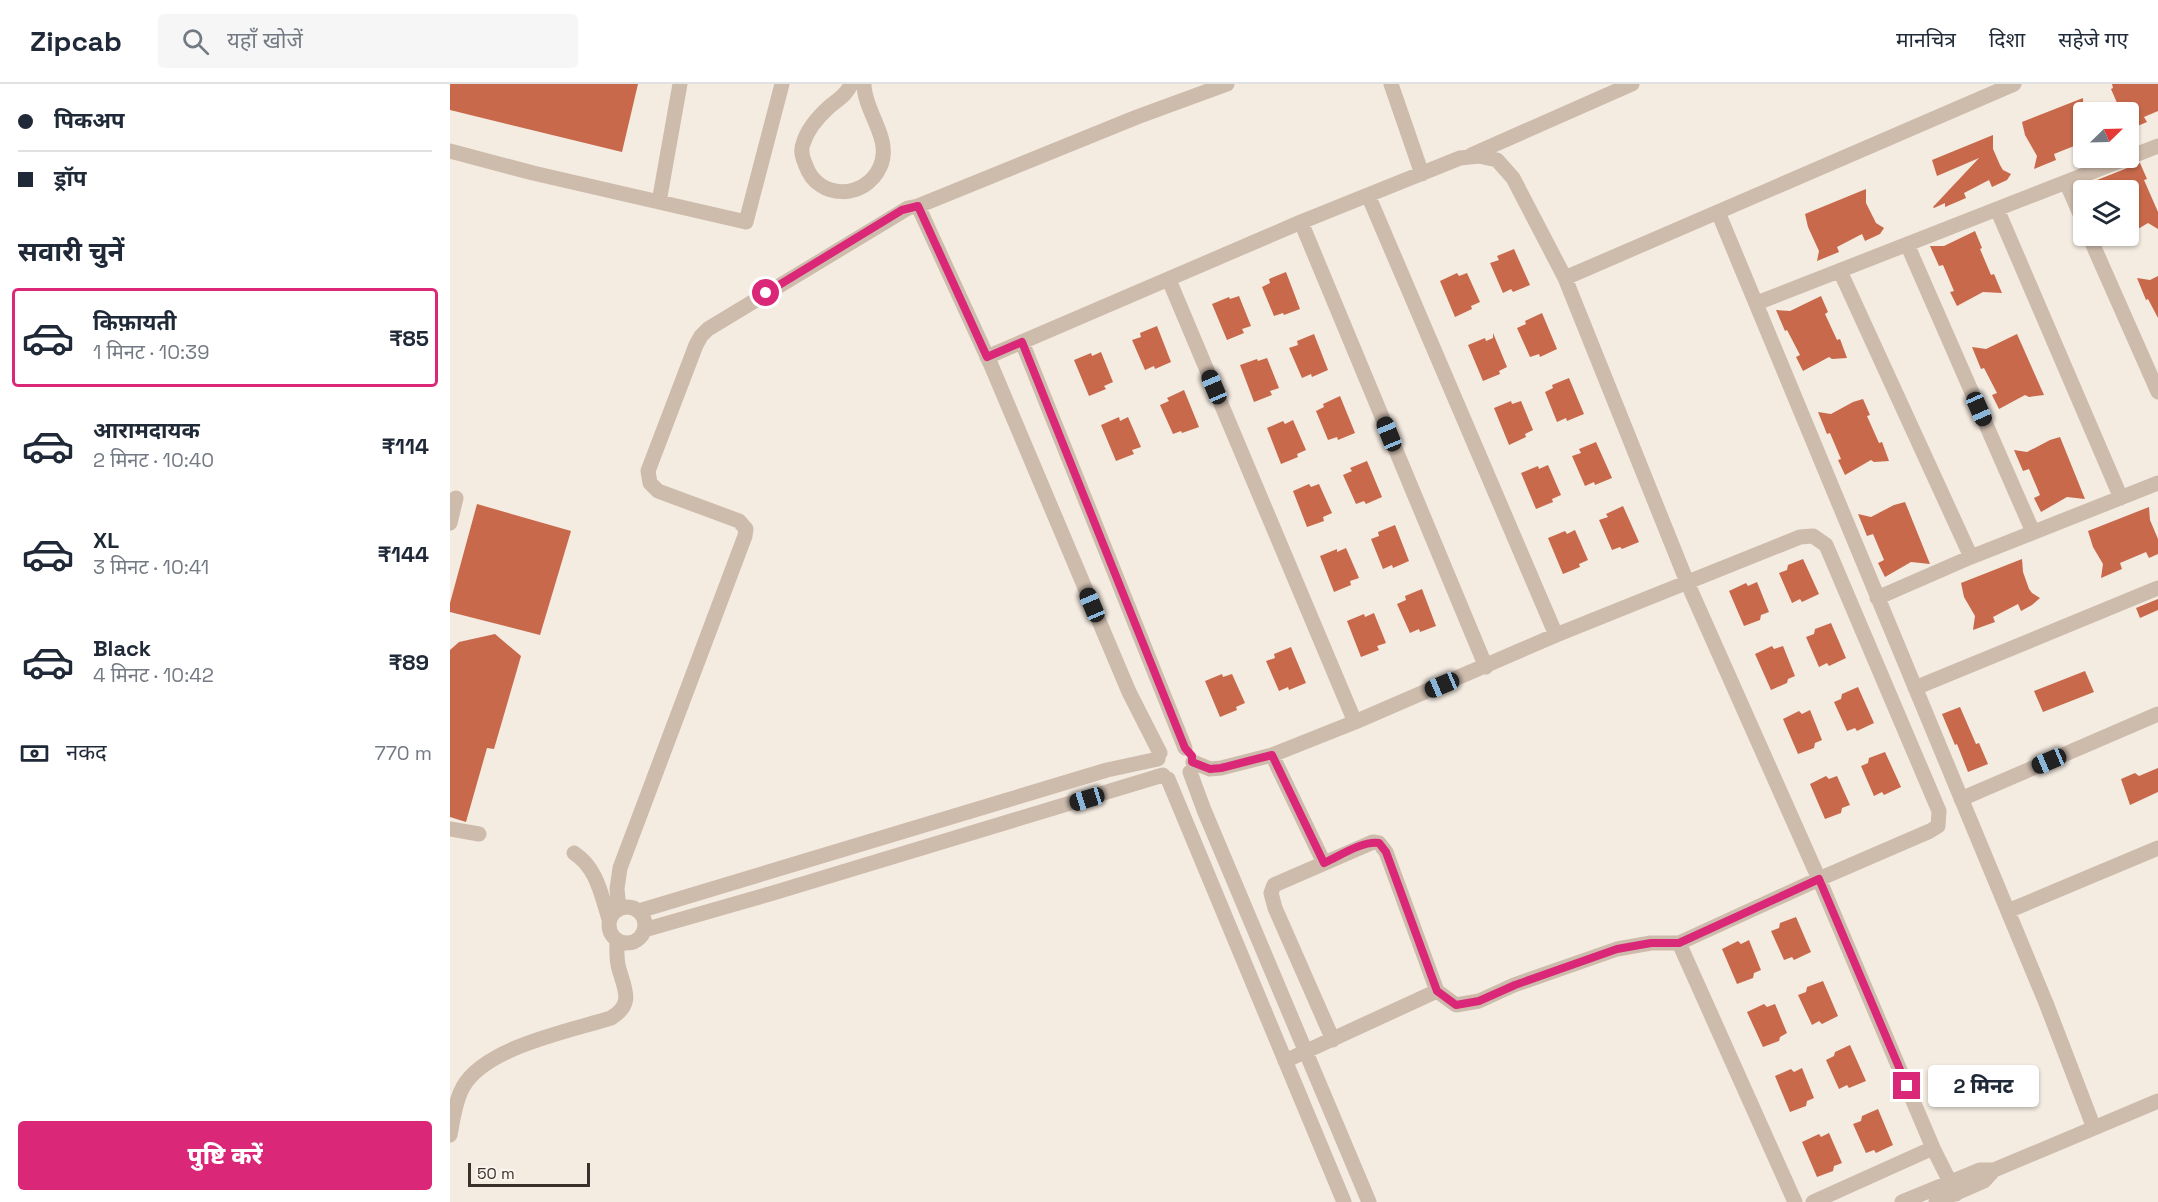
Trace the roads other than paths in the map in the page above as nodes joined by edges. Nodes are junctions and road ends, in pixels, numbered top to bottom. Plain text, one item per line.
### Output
1 (680, 84) edge
2 (782, 84) edge
3 (851, 84) edge
4 (864, 84) edge
5 (1227, 84) edge
6 (1391, 84) edge
7 (1632, 84) edge
8 (2014, 84) edge
9 (2158, 146) edge
10 (450, 151) edge
11 (1463, 158) junction
12 (1422, 174) junction
13 (2066, 182) junction
14 (1368, 195) junction
15 (2073, 198) edge
16 (659, 202) junction
17 (918, 206) junction
18 (1997, 209) junction
19 (1718, 212) junction
20 (1301, 222) junction
21 (1907, 244) junction
22 (2093, 246) edge
23 (1840, 271) junction
24 (1565, 278) junction
25 (1169, 280) junction
26 (1757, 303) junction
27 (1022, 342) junction
28 (987, 357) junction
29 (2158, 392) edge
30 (2158, 483) edge
31 (456, 498) dead end
32 (2121, 498) junction
33 (450, 523) edge
34 (2034, 532) junction
35 (1971, 557) junction
36 (1687, 582) junction
37 (2158, 588) edge
38 (1877, 598) junction
39 (1556, 635) junction
40 (1486, 667) junction
41 (1915, 688) junction
42 (2158, 714) edge
43 (1355, 722) junction
44 (1185, 748) junction
45 (1272, 755) junction
46 (1159, 756) junction
47 (1191, 767) junction
48 (1166, 777) junction
49 (1961, 799) junction
50 (450, 829) edge
51 (479, 834) dead end
52 (2158, 848) edge
53 (574, 853) dead end
54 (1324, 863) junction
55 (1819, 879) junction
56 (639, 911) junction
57 (2008, 911) junction
58 (614, 914) junction
59 (644, 930) junction
60 (617, 940) junction
61 (1679, 943) junction
62 (1437, 991) junction
63 (1333, 1040) junction
64 (1307, 1052) junction
65 (1285, 1061) junction
66 (2158, 1101) edge
67 (2094, 1128) junction
68 (450, 1136) edge
69 (1933, 1148) junction
70 (1953, 1188) junction
71 (1344, 1202) edge
72 (1369, 1202) edge
73 (1795, 1202) edge
74 (1813, 1202) edge
75 (1902, 1202) edge
76 (1936, 1202) edge

1 - 16 street
2 - 16 street
3 - 4 street
5 - 17 street
6 - 12 street
7 - 11 street
8 - 19 street
9 - 13 street
10 - 16 street
11 - 12 street
11 - 24 street
12 - 14 street
13 - 15 street
13 - 18 street
14 - 20 street
14 - 39 street
17 - 28 street
17 - 58 street
18 - 21 street
18 - 32 street
19 - 24 street
19 - 26 street
20 - 25 street
20 - 40 street
21 - 23 street
21 - 34 street
22 - 29 street
23 - 26 street
23 - 35 street
24 - 36 street
25 - 27 street
25 - 43 street
26 - 38 street
27 - 28 street
27 - 44 street
28 - 46 street
30 - 32 street
31 - 33 street
32 - 34 street
34 - 35 street
35 - 38 street
36 - 39 street
36 - 55 street
36 - 55 street
37 - 41 street
38 - 41 street
39 - 40 street
40 - 43 street
41 - 49 street
42 - 49 street
43 - 45 street
44 - 46 street
44 - 47 street
45 - 47 street
45 - 54 street
46 - 48 street
46 - 56 street
47 - 48 street
47 - 64 street
48 - 59 street
48 - 65 street
49 - 57 street
50 - 51 street
52 - 57 street
53 - 58 street
54 - 62 street
54 - 63 street
55 - 61 street
55 - 69 street
56 - 58 street
56 - 59 street
57 - 67 street
58 - 60 street
59 - 60 street
60 - 68 street
61 - 62 street
61 - 73 street
62 - 63 street
63 - 64 street
64 - 65 street
64 - 72 street
65 - 71 street
66 - 67 street
67 - 70 street
69 - 70 street
69 - 74 street
70 - 75 street
70 - 76 street

